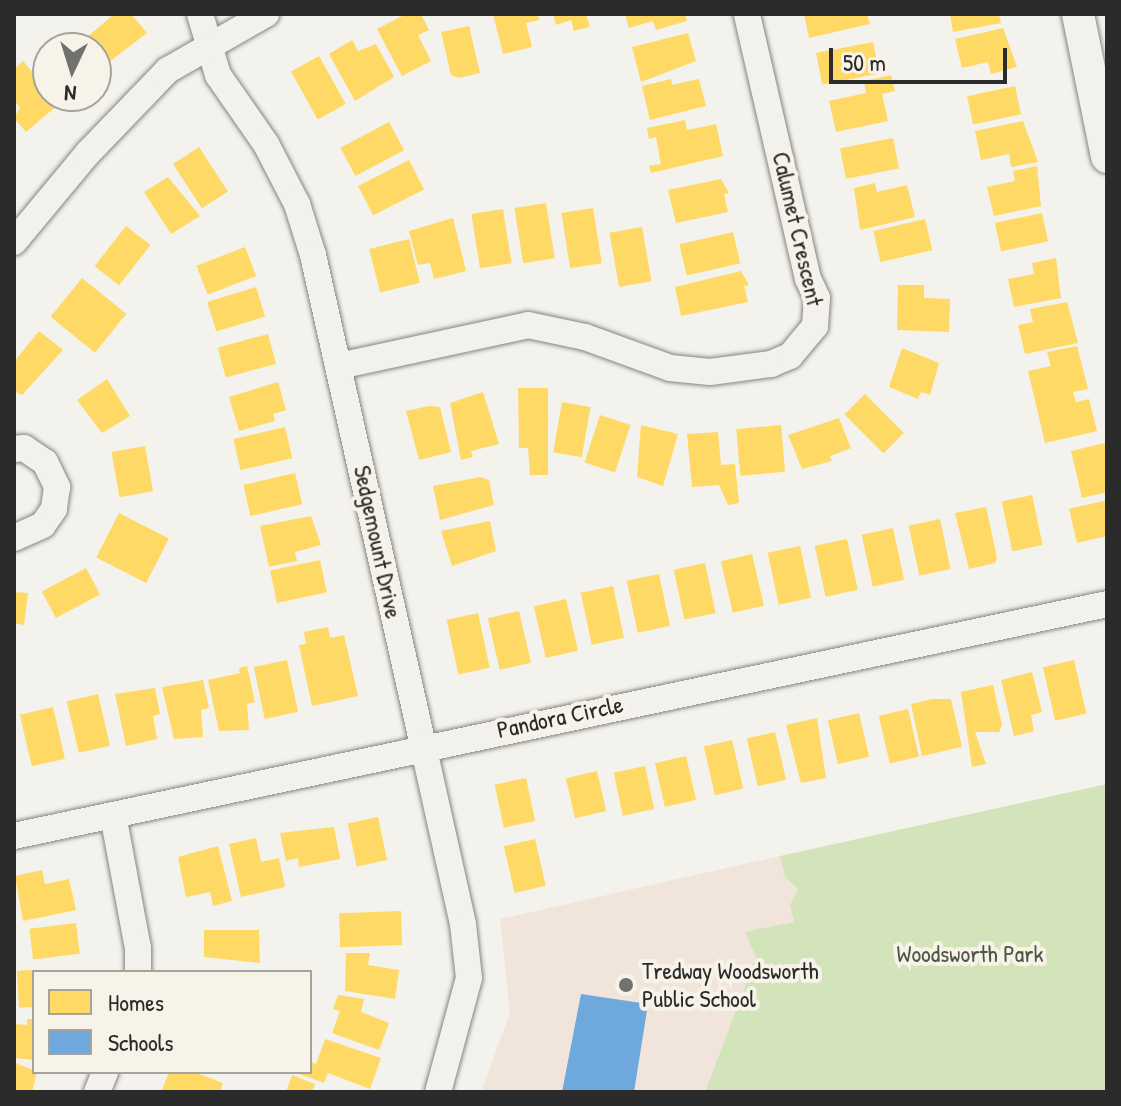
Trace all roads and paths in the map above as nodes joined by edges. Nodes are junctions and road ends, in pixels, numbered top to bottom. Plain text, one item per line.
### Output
1 (200, 14) edge
2 (266, 14) edge
3 (747, 14) edge
4 (1078, 14) edge
5 (207, 48) junction
6 (1107, 157) edge
7 (14, 242) edge
8 (339, 366) junction
9 (14, 449) edge
10 (14, 538) edge
11 (1107, 604) edge
12 (423, 745) junction
13 (113, 815) junction
14 (14, 836) edge
15 (138, 970) edge
16 (438, 1092) edge

1 - 5 street, Sedgemount Drive
2 - 5 street
3 - 8 street, Calumet Crescent
4 - 6 street
5 - 7 street
5 - 8 street, Sedgemount Drive
8 - 12 street, Sedgemount Drive
9 - 10 street
11 - 12 street, Pandora Circle
12 - 13 street, Pandora Circle
12 - 16 street, Sedgemount Drive
13 - 14 street, Pandora Circle
13 - 15 street

